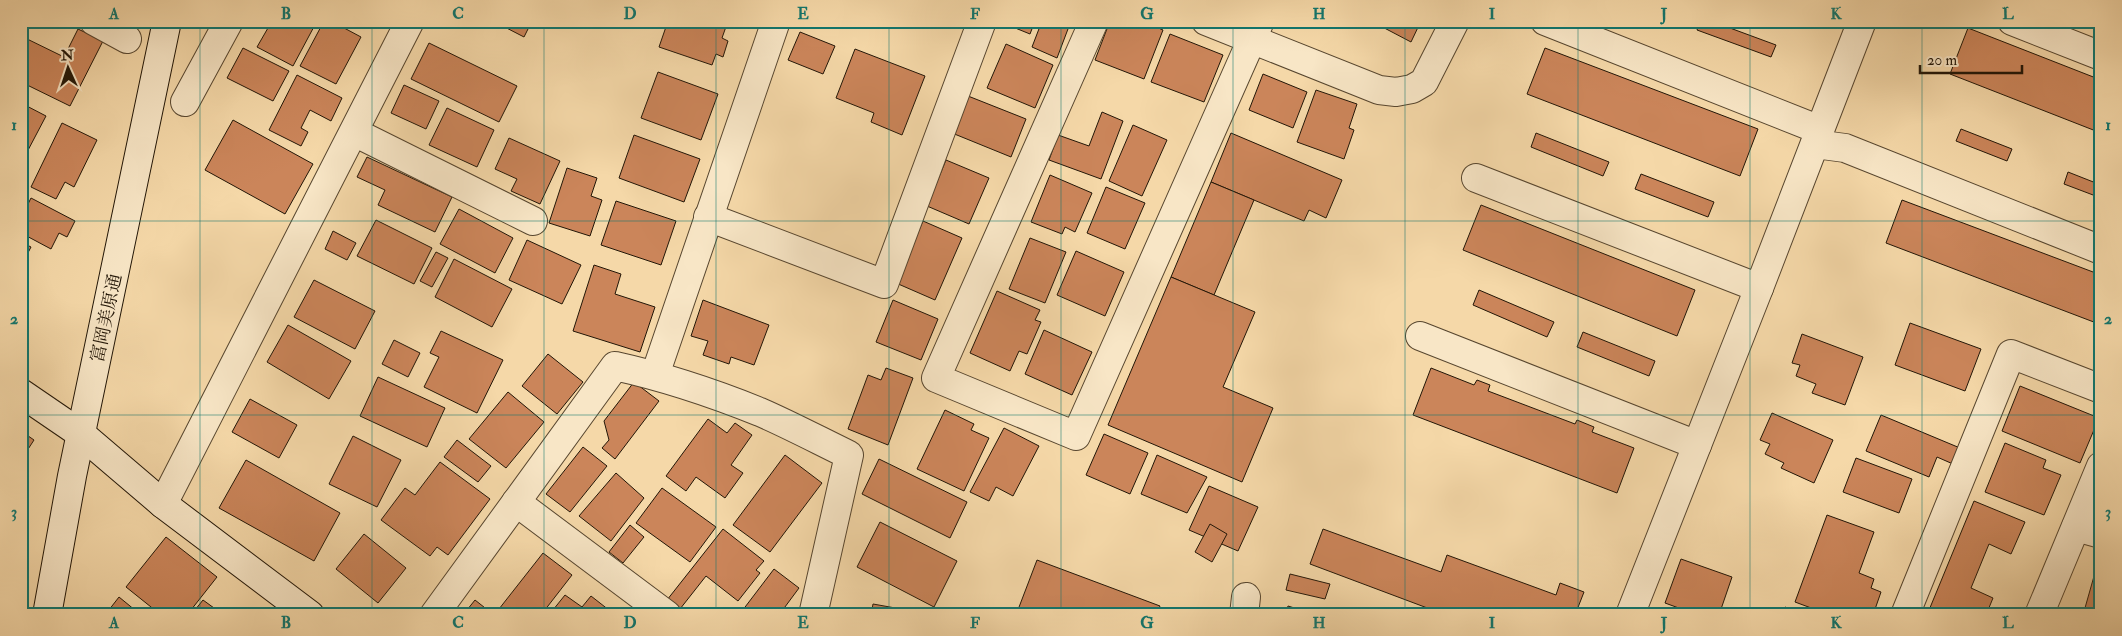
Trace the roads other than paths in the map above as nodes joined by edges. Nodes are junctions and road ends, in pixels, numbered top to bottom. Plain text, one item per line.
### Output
1 (94, 21) edge
2 (167, 21) edge
3 (229, 21) edge
4 (410, 21) edge
5 (776, 21) edge
6 (982, 21) edge
7 (1094, 21) edge
8 (1206, 21) edge
9 (1455, 21) edge
10 (1545, 21) edge
11 (1862, 21) edge
12 (2012, 21) edge
13 (1257, 30) edge
14 (127, 39) dead end
15 (2101, 56) edge
16 (185, 102) dead end
17 (354, 132) junction
18 (1817, 137) junction
19 (1476, 178) dead end
20 (708, 217) junction
21 (533, 221) dead end
22 (2101, 250) edge
23 (1759, 288) junction
24 (1420, 336) dead end
25 (655, 375) junction
26 (2101, 389) edge
27 (21, 392) edge
28 (81, 434) junction
29 (1697, 445) junction
30 (2101, 466) edge
31 (516, 502) junction
32 (163, 504) junction
33 (2088, 531) edge
34 (47, 615) edge
35 (310, 615) edge
36 (434, 615) edge
37 (667, 615) edge
38 (813, 615) edge
39 (1630, 615) edge
40 (1905, 615) edge
41 (2039, 615) edge

1 - 14 street
2 - 28 street, 富岡美原通
3 - 16 street
4 - 17 street
5 - 20 street
6 - 20 street
7 - 13 street
8 - 13 street
9 - 13 street
10 - 18 street
11 - 18 street
12 - 15 street
17 - 21 street
17 - 32 street
18 - 22 street
18 - 23 street
19 - 23 street
20 - 25 street
23 - 29 street
24 - 29 street
25 - 31 street
25 - 38 street
26 - 40 street
27 - 28 street
28 - 32 street
28 - 34 street, 富岡美原通
29 - 39 street
30 - 33 street
31 - 36 street
31 - 37 street
32 - 35 street
33 - 41 street

